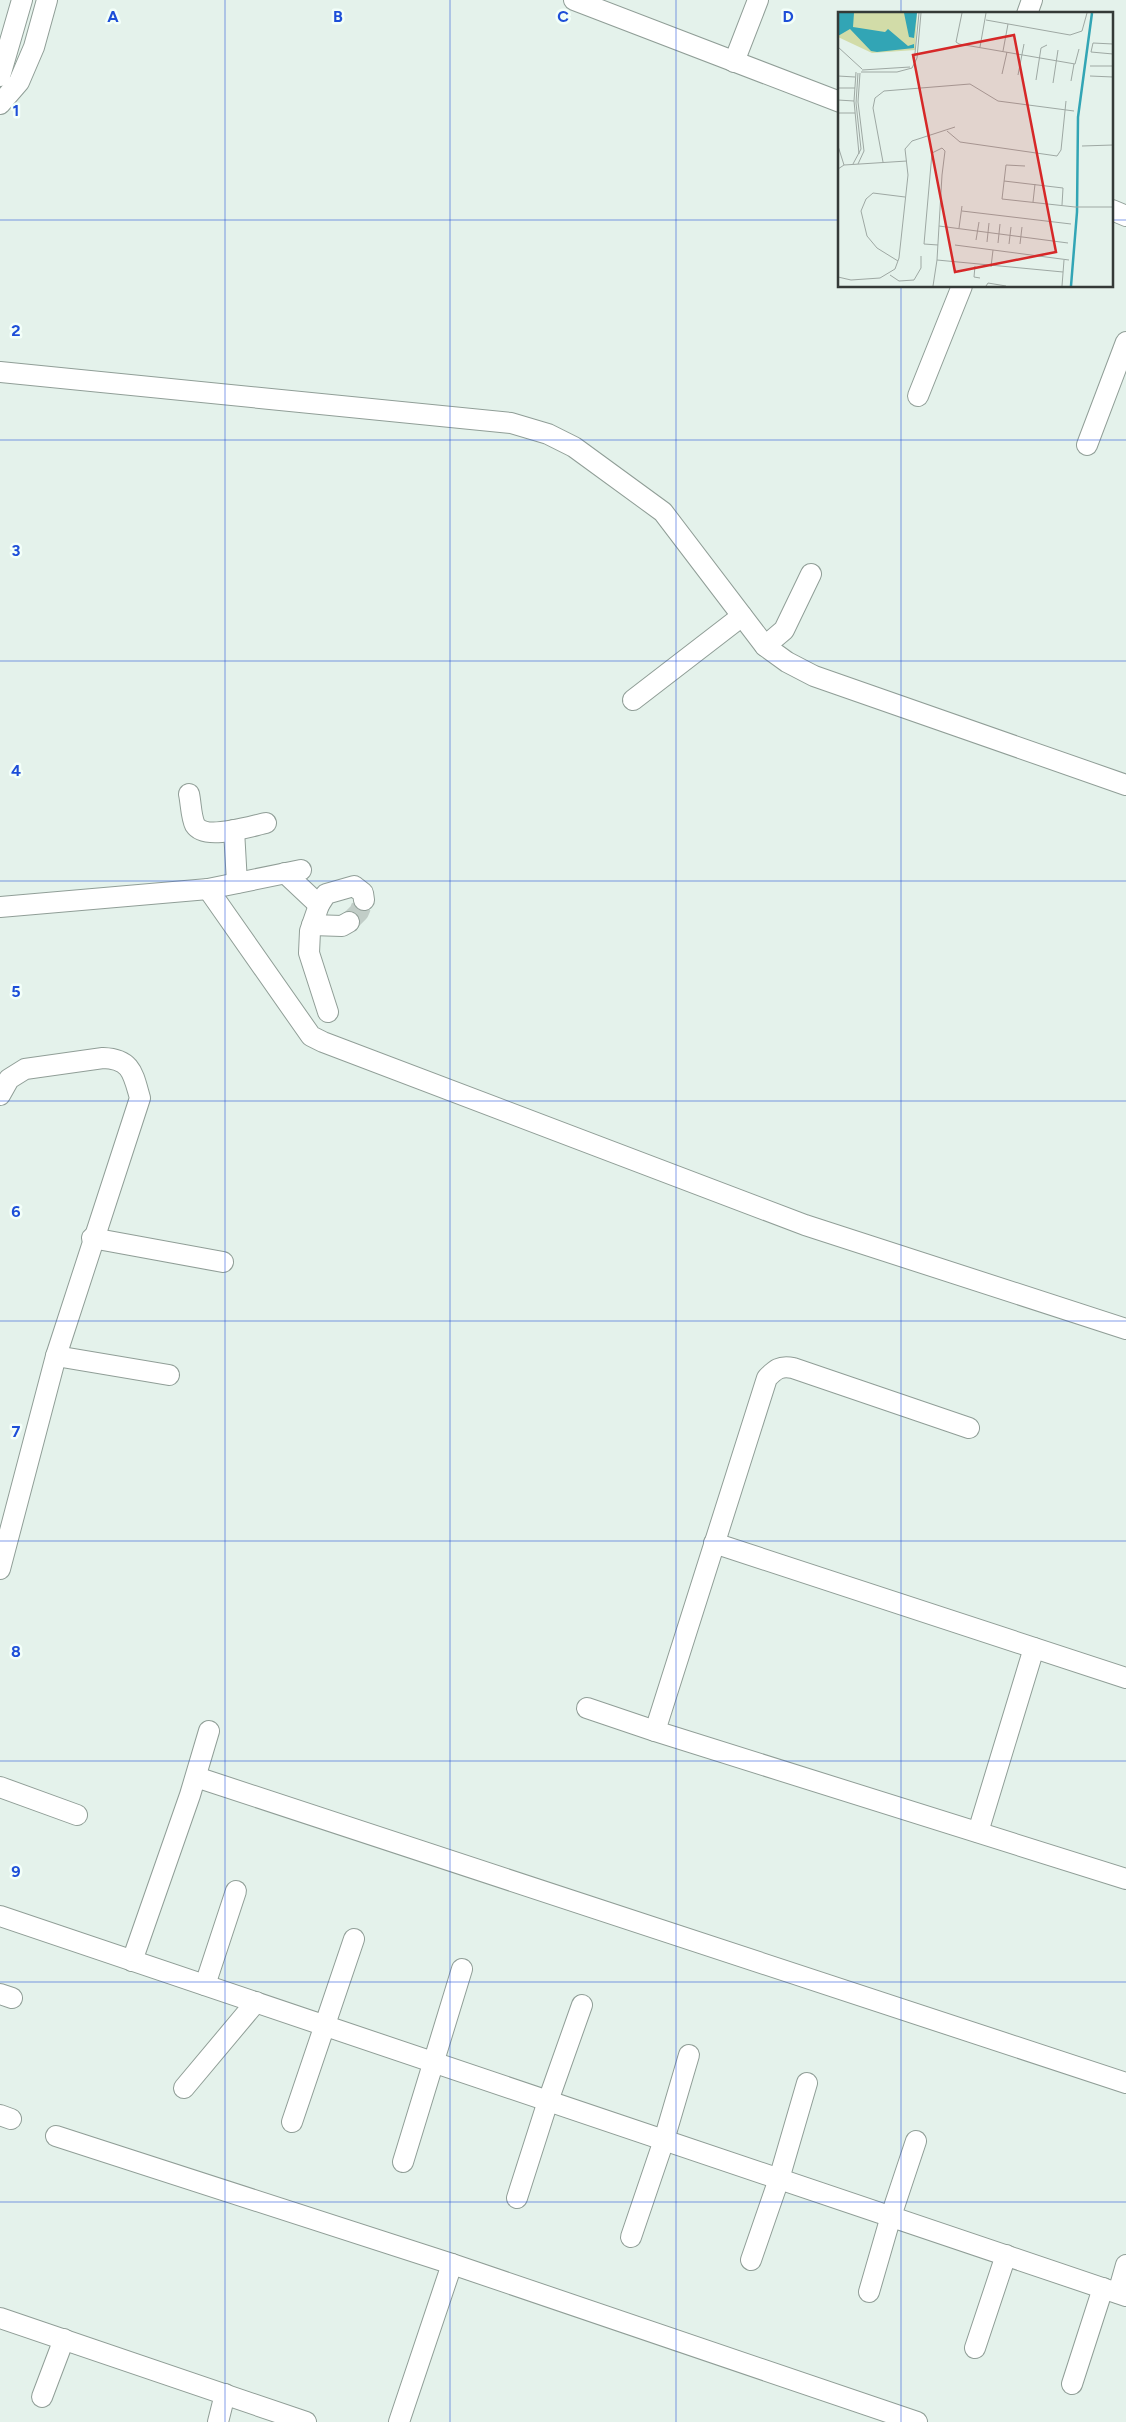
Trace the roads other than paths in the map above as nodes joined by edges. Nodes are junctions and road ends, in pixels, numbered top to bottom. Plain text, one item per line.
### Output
1 (22, 0) edge
2 (47, 0) edge
3 (574, 0) edge
4 (758, 0) edge
5 (1032, 0) edge
6 (1028, 12) edge
7 (14, 30) junction
8 (38, 35) junction
9 (734, 62) junction
10 (0, 76) edge
11 (838, 101) edge
12 (0, 104) edge
13 (1114, 211) edge
14 (1126, 216) edge
15 (961, 288) edge
16 (1126, 342) edge
17 (0, 372) edge
18 (918, 396) dead end
19 (1087, 445) dead end
20 (811, 574) dead end
21 (742, 616) junction
22 (765, 646) junction
23 (632, 700) dead end
24 (1126, 786) edge
25 (189, 794) dead end
26 (266, 823) dead end
27 (234, 830) junction
28 (237, 883) junction
29 (208, 889) junction
30 (364, 900) dead end
31 (319, 905) junction
32 (0, 907) edge
33 (348, 922) dead end
34 (312, 925) junction
35 (328, 1012) dead end
36 (0, 1095) edge
37 (92, 1238) junction
38 (223, 1262) dead end
39 (1126, 1329) edge
40 (56, 1356) junction
41 (169, 1375) dead end
42 (969, 1428) dead end
43 (714, 1543) junction
44 (0, 1569) edge
45 (1034, 1648) junction
46 (1126, 1678) edge
47 (586, 1708) dead end
48 (209, 1731) dead end
49 (655, 1731) junction
50 (196, 1777) junction
51 (0, 1786) edge
52 (77, 1815) dead end
53 (978, 1832) junction
54 (1126, 1879) edge
55 (236, 1891) dead end
56 (0, 1916) edge
57 (354, 1939) dead end
58 (132, 1961) junction
59 (462, 1969) dead end
60 (205, 1985) junction
61 (256, 2002) junction
62 (582, 2005) dead end
63 (324, 2025) junction
64 (689, 2055) dead end
65 (432, 2062) junction
66 (807, 2083) dead end
67 (1126, 2083) edge
68 (184, 2088) dead end
69 (548, 2101) junction
70 (292, 2122) dead end
71 (56, 2136) dead end
72 (664, 2140) junction
73 (916, 2141) dead end
74 (403, 2162) dead end
75 (779, 2179) junction
76 (517, 2198) dead end
77 (891, 2216) junction
78 (631, 2237) dead end
79 (1006, 2255) junction
80 (751, 2260) dead end
81 (452, 2264) junction
82 (1126, 2265) edge
83 (869, 2292) dead end
84 (1116, 2292) edge
85 (1, 2322) edge
86 (64, 2339) junction
87 (975, 2348) dead end
88 (1072, 2384) dead end
89 (225, 2394) junction
90 (42, 2397) dead end
91 (218, 2422) edge
92 (306, 2422) edge
93 (399, 2422) edge
94 (917, 2422) edge

1 - 7 street
2 - 8 street
3 - 9 street
4 - 9 street
5 - 6 street
7 - 8 street
7 - 10 street
8 - 12 street
9 - 11 street
13 - 14 street
15 - 18 street
16 - 19 street
17 - 21 street
20 - 22 street
21 - 22 street
21 - 23 street
22 - 24 street
25 - 27 street
26 - 27 street
27 - 28 street
28 - 29 street
28 - 31 street
29 - 32 street
29 - 39 street
30 - 31 street
31 - 34 street
33 - 34 street
34 - 35 street
36 - 37 street
37 - 38 street
37 - 40 street
40 - 41 street
40 - 44 street
42 - 43 street
43 - 45 street
43 - 49 street
45 - 46 street
45 - 53 street
47 - 49 street
48 - 50 street
49 - 53 street
50 - 58 street
50 - 67 street
51 - 52 street
53 - 54 street
55 - 60 street
56 - 58 street
57 - 63 street
58 - 60 street
59 - 65 street
60 - 61 street
61 - 63 street
61 - 68 street
62 - 69 street
63 - 65 street
63 - 70 street
64 - 72 street
65 - 69 street
65 - 74 street
66 - 75 street
69 - 72 street
69 - 76 street
71 - 81 street
72 - 75 street
72 - 78 street
73 - 77 street
75 - 77 street
75 - 80 street
77 - 79 street
77 - 83 street
79 - 84 street
79 - 87 street
81 - 93 street
81 - 94 street
82 - 84 street
84 - 88 street
85 - 86 street
86 - 89 street
86 - 90 street
89 - 91 street
89 - 92 street

